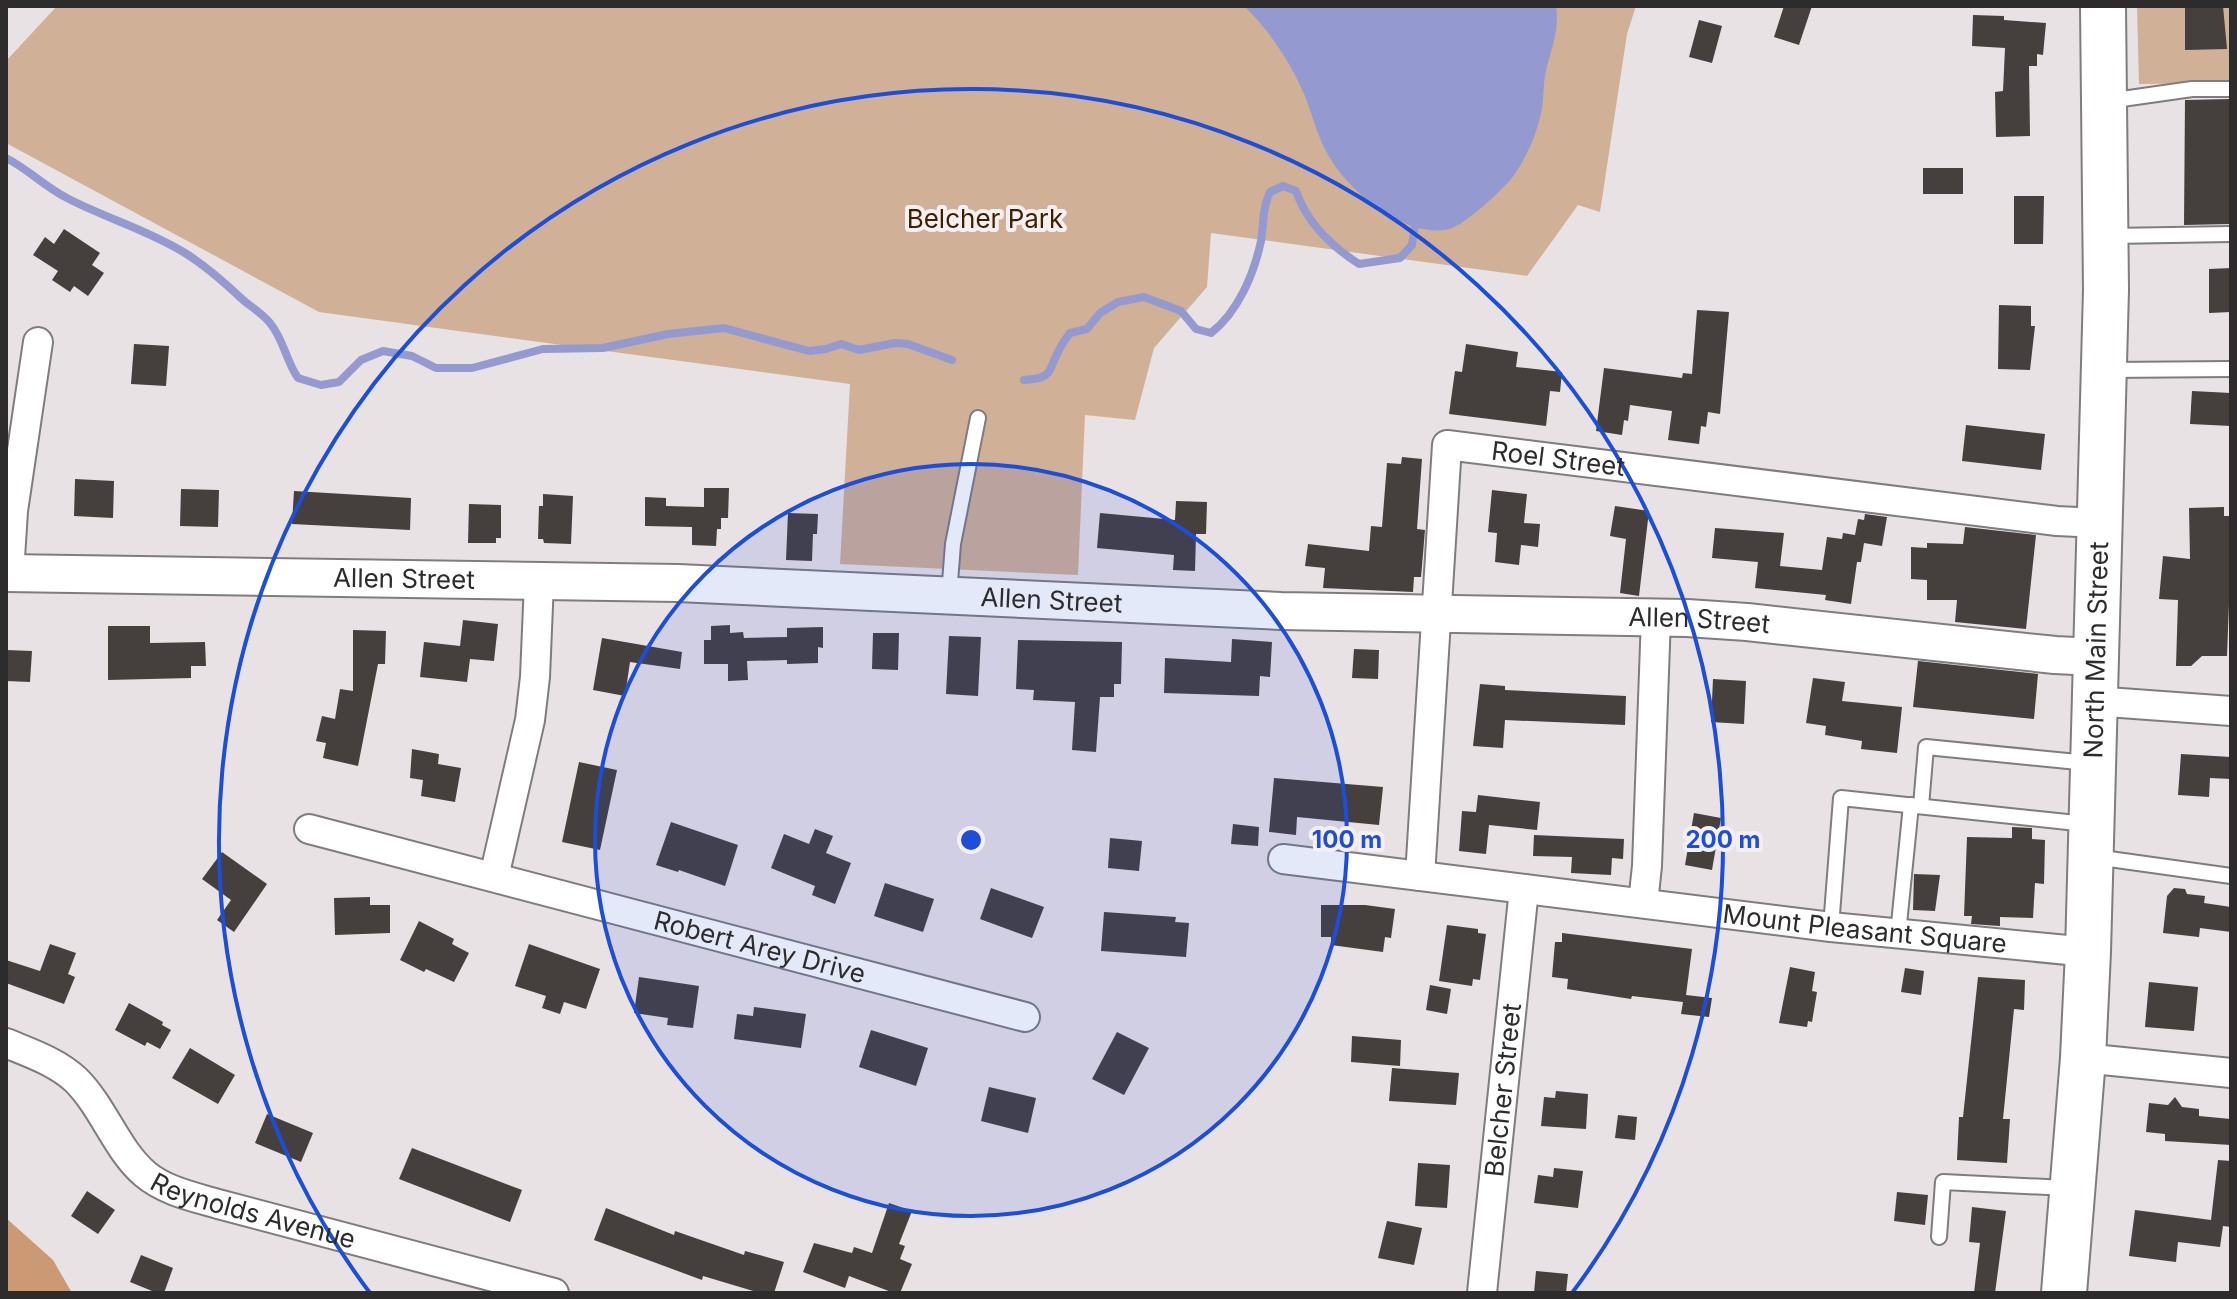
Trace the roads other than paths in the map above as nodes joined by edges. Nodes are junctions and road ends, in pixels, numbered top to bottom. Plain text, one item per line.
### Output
1 (2103, 6) edge
2 (2231, 89) edge
3 (2105, 102) junction
4 (2231, 234) edge
5 (2107, 236) junction
6 (38, 342) dead end
7 (2231, 369) edge
8 (2105, 370) junction
9 (978, 418) dead end
10 (2099, 523) junction
11 (7, 573) edge
12 (539, 582) junction
13 (949, 596) junction
14 (1436, 615) junction
15 (1656, 617) junction
16 (2095, 657) junction
17 (2093, 701) junction
18 (2231, 711) edge
19 (2092, 764) junction
20 (1916, 806) junction
21 (309, 829) dead end
22 (2090, 841) junction
23 (1283, 859) dead end
24 (1420, 876) junction
25 (2231, 876) edge
26 (494, 877) junction
27 (1524, 889) junction
28 (1643, 903) junction
29 (1831, 927) junction
30 (1898, 934) junction
31 (2088, 952) junction
32 (1025, 1017) dead end
33 (6, 1043) edge
34 (2083, 1058) junction
35 (2231, 1073) edge
36 (2072, 1189) junction
37 (1939, 1237) dead end
38 (554, 1293) edge
39 (1482, 1293) edge
40 (2064, 1293) edge

1 - 3 main road, North Main Street
2 - 3 lane
3 - 5 main road, North Main Street
4 - 5 lane
5 - 8 main road, North Main Street
6 - 11 street
7 - 8 lane
8 - 10 main road, North Main Street
9 - 13 lane
10 - 14 street, Roel Street
10 - 16 main road, North Main Street
11 - 12 street, Allen Street
12 - 13 street, Allen Street
12 - 26 street
13 - 14 street, Allen Street
14 - 15 street, Allen Street
14 - 24 street, Roel Street
15 - 16 street, Allen Street
15 - 28 street
16 - 17 main road, North Main Street
17 - 18 street
17 - 19 main road, North Main Street
19 - 20 lane
19 - 22 main road, North Main Street
20 - 22 lane
20 - 29 lane
20 - 30 lane
21 - 26 street, Robert Arey Drive
22 - 25 lane
22 - 31 main road, North Main Street
23 - 24 street, Mount Pleasant Square
24 - 27 street, Mount Pleasant Square
26 - 32 street, Robert Arey Drive
27 - 28 street, Mount Pleasant Square
27 - 39 street, Belcher Street
28 - 29 street, Mount Pleasant Square
29 - 30 street, Mount Pleasant Square
30 - 31 street, Mount Pleasant Square
31 - 34 main road, North Main Street
33 - 38 street, Reynolds Avenue
34 - 35 street
34 - 36 main road, North Main Street
36 - 37 lane
36 - 40 main road, North Main Street

